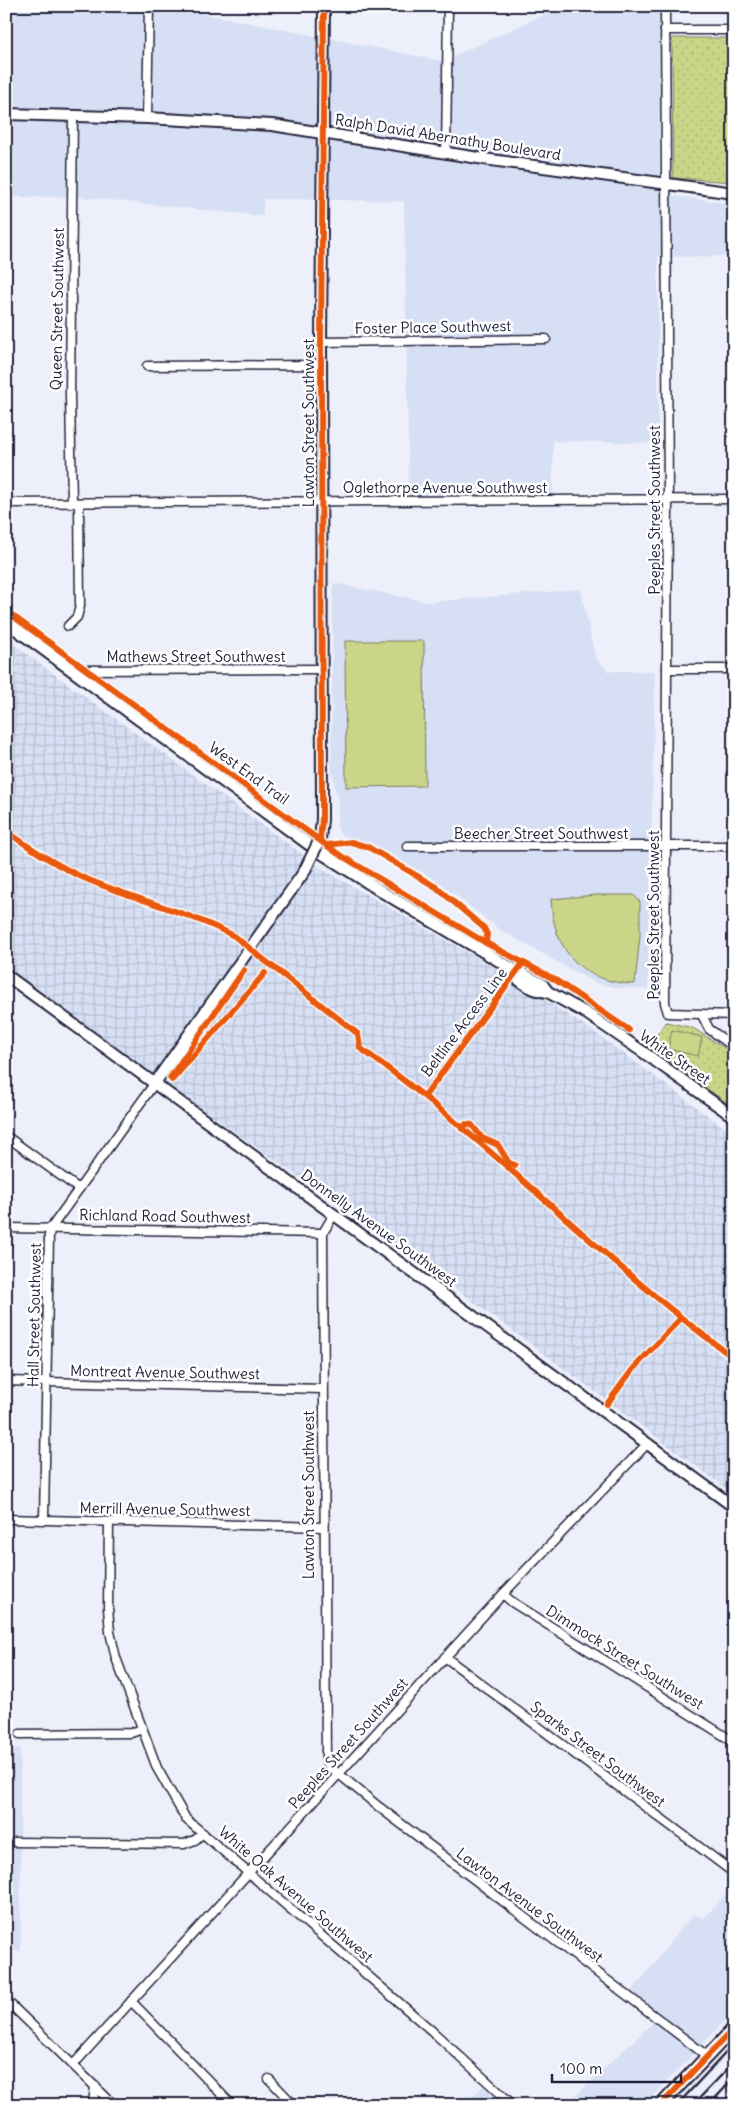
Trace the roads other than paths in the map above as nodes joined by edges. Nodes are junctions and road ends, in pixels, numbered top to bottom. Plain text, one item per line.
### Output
1 (150, 6) edge
2 (324, 6) edge
3 (448, 6) edge
4 (665, 6) edge
5 (665, 30) junction
6 (734, 30) edge
7 (6, 114) edge
8 (73, 115) junction
9 (147, 118) junction
10 (323, 133) junction
11 (446, 153) junction
12 (665, 185) junction
13 (734, 193) edge
14 (546, 339) dead end
15 (321, 342) junction
16 (321, 365) junction
17 (146, 366) dead end
18 (668, 500) junction
19 (734, 500) edge
20 (321, 502) junction
21 (6, 503) edge
22 (76, 503) junction
23 (6, 622) edge
24 (68, 626) dead end
25 (321, 669) junction
26 (667, 669) junction
27 (734, 669) edge
28 (72, 670) junction
29 (407, 846) dead end
30 (734, 846) edge
31 (667, 847) junction
32 (6, 976) edge
33 (734, 1014) edge
34 (702, 1015) junction
35 (734, 1047) edge
36 (154, 1084) junction
37 (734, 1117) edge
38 (6, 1136) edge
39 (79, 1189) junction
40 (334, 1214) junction
41 (6, 1228) edge
42 (51, 1228) junction
43 (323, 1233) junction
44 (6, 1382) edge
45 (46, 1382) junction
46 (322, 1389) junction
47 (648, 1444) junction
48 (734, 1506) edge
49 (6, 1519) edge
50 (44, 1520) junction
51 (109, 1522) junction
52 (323, 1527) junction
53 (503, 1594) junction
54 (445, 1657) junction
55 (142, 1730) junction
56 (20, 1734) dead end
57 (734, 1742) edge
58 (339, 1774) junction
59 (203, 1833) junction
60 (16, 1842) dead end
61 (250, 1872) junction
62 (734, 1873) edge
63 (6, 2000) edge
64 (131, 2001) junction
65 (734, 2028) edge
66 (707, 2056) junction
67 (73, 2065) junction
68 (269, 2079) dead end
69 (95, 2086) junction
70 (734, 2101) edge
71 (92, 2105) edge
72 (114, 2105) edge
73 (232, 2105) edge
74 (294, 2105) edge
75 (513, 2105) edge
76 (661, 2105) edge
77 (730, 2105) edge

1 - 9 street
2 - 10 street, Lawton Street Southwest
3 - 11 street
4 - 5 street, Peeples Street Southwest
5 - 6 street
5 - 12 street, Peeples Street Southwest
7 - 8 street, Ralph David Abernathy Boulevard
8 - 9 street, Ralph David Abernathy Boulevard
8 - 22 street, Queen Street Southwest
9 - 10 street, Ralph David Abernathy Boulevard
10 - 11 street, Ralph David Abernathy Boulevard
10 - 15 street, Lawton Street Southwest
11 - 12 street, Ralph David Abernathy Boulevard
12 - 13 street, Ralph David Abernathy Boulevard
12 - 18 street, Peeples Street Southwest
14 - 15 street, Foster Place Southwest
15 - 16 street, Lawton Street Southwest
16 - 17 street
16 - 20 street, Lawton Street Southwest
18 - 19 street, Oglethorpe Avenue Southwest
18 - 20 street, Oglethorpe Avenue Southwest
18 - 26 street, Peeples Street Southwest
20 - 22 street, Oglethorpe Avenue Southwest
20 - 25 street, Lawton Street Southwest
21 - 22 street, Oglethorpe Avenue Southwest
22 - 24 street, Queen Street Southwest
23 - 28 street, White Street
25 - 28 street, Mathews Street Southwest
25 - 36 street, Lawton Street Southwest, bridge
26 - 27 street
26 - 31 street, Peeples Street Southwest
28 - 37 street, White Street
29 - 31 street, Beecher Street Southwest
30 - 31 street, Beecher Street Southwest
31 - 34 street, Peeples Street Southwest
32 - 36 street, Donnelly Avenue Southwest
33 - 34 street
34 - 35 street
36 - 39 street, Hall Street Southwest
36 - 40 street, Donnelly Avenue Southwest
38 - 39 street
39 - 42 street, Hall Street Southwest
40 - 43 street, Lawton Street Southwest
40 - 47 street, Donnelly Avenue Southwest
41 - 42 street, Richland Road Southwest
42 - 43 street, Richland Road Southwest
42 - 45 street, Hall Street Southwest
43 - 46 street, Lawton Street Southwest
44 - 45 street, Montreat Avenue Southwest
45 - 46 street, Montreat Avenue Southwest
45 - 50 street, Hall Street Southwest
46 - 52 street, Lawton Street Southwest
47 - 48 street, Donnelly Avenue Southwest
47 - 53 street, Peeples Street Southwest
49 - 50 street, Merrill Avenue Southwest
50 - 51 street, Merrill Avenue Southwest
51 - 52 street, Merrill Avenue Southwest
51 - 55 street
52 - 58 street, Lawton Street Southwest
53 - 54 street, Peeples Street Southwest
53 - 57 street, Dimmock Street Southwest
54 - 58 street, Peeples Street Southwest
54 - 62 street, Sparks Street Southwest
55 - 56 street
55 - 59 street
58 - 61 street, Peeples Street Southwest
58 - 66 street, Lawton Avenue Southwest
59 - 60 street, White Oak Avenue Southwest
59 - 61 street, White Oak Avenue Southwest
61 - 64 street, Peeples Street Southwest
61 - 75 street, White Oak Avenue Southwest
63 - 67 street
64 - 67 street, Peeples Street Southwest
64 - 73 street
65 - 66 main road
66 - 76 main road
67 - 69 street
68 - 74 street
69 - 71 street
69 - 72 street
70 - 77 street

